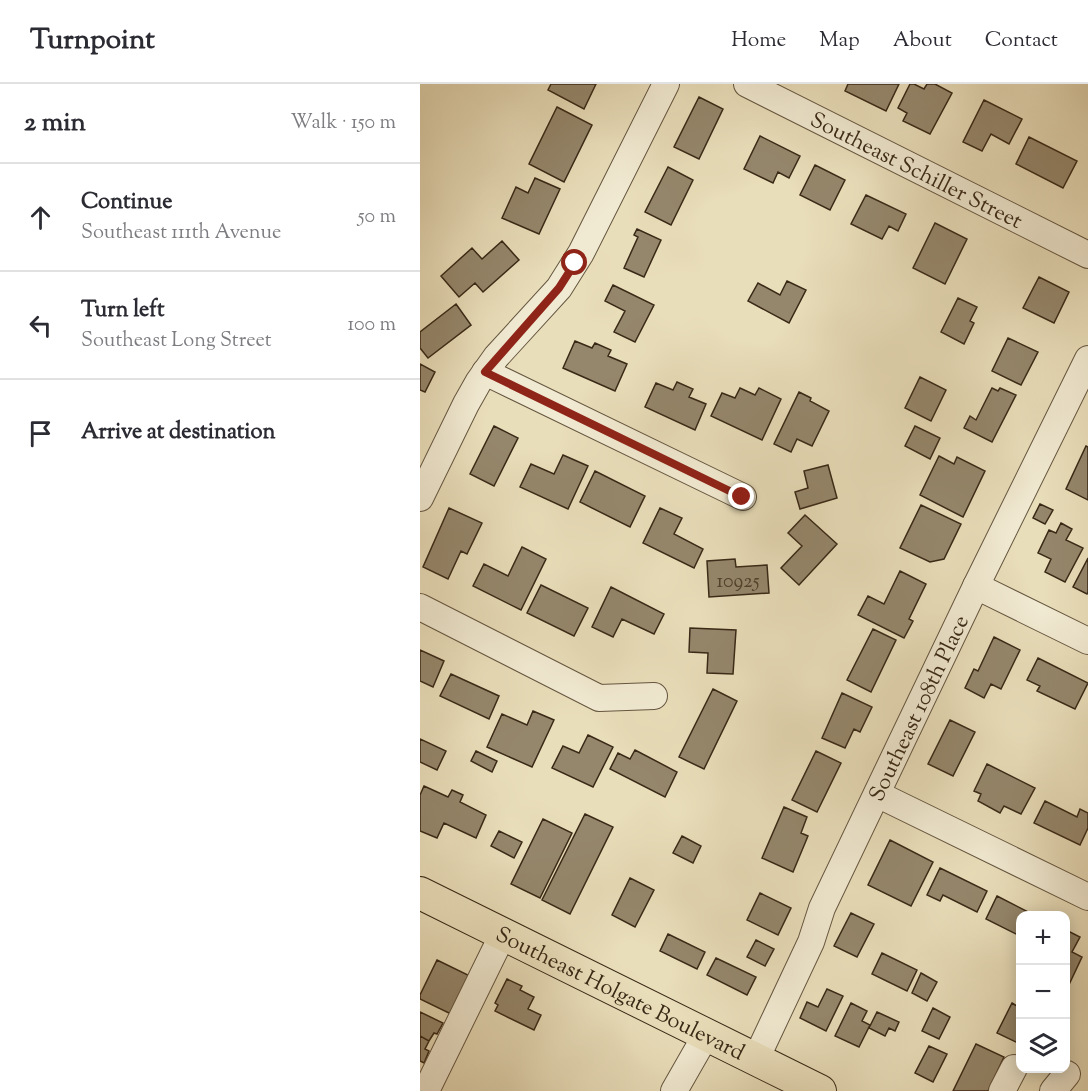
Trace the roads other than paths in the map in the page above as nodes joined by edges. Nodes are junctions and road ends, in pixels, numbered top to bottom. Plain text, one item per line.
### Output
1 (666, 84) edge
2 (747, 84) edge
3 (1088, 255) edge
4 (1088, 359) edge
5 (485, 372) junction
6 (742, 497) dead end
7 (420, 498) edge
8 (976, 586) junction
9 (420, 607) edge
10 (1088, 641) edge
11 (654, 696) dead end
12 (877, 794) junction
13 (421, 897) edge
14 (1088, 897) edge
15 (503, 934) junction
16 (706, 1035) junction
17 (756, 1059) junction
18 (1014, 1068) dead end
19 (426, 1091) edge
20 (674, 1091) edge
21 (820, 1091) edge
22 (1002, 1091) edge

1 - 5 street
2 - 3 street, Southeast Schiller Street
4 - 8 street, Southeast 108th Place
5 - 6 street
5 - 7 street
8 - 10 street
8 - 12 street, Southeast 108th Place
9 - 11 street
12 - 14 street
12 - 17 street, Southeast 108th Place
13 - 15 main road, Southeast Holgate Boulevard
15 - 16 main road, Southeast Holgate Boulevard
15 - 19 street
16 - 17 main road, Southeast Holgate Boulevard
16 - 20 street
17 - 21 main road, Southeast Holgate Boulevard
18 - 22 street

